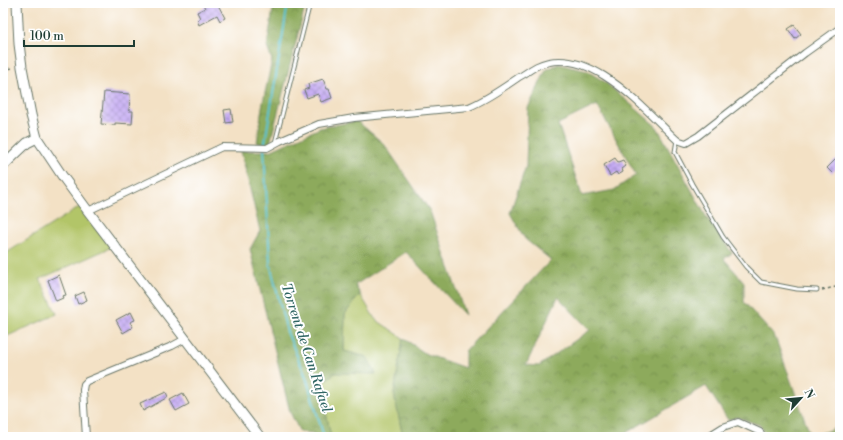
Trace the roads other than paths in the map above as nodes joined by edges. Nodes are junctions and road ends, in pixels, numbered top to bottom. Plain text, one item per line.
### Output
1 (18, 3) edge
2 (310, 3) edge
3 (840, 28) edge
4 (37, 138) junction
5 (677, 140) junction
6 (275, 144) junction
7 (3, 166) edge
8 (88, 211) junction
9 (817, 290) road end
10 (185, 339) junction
11 (86, 437) edge
12 (260, 437) edge
13 (707, 437) edge
14 (762, 437) edge

1 - 4 street
2 - 6 lane
3 - 5 street
4 - 7 street
4 - 8 street
5 - 6 street
5 - 9 lane
6 - 8 street
8 - 10 street
10 - 11 street
10 - 12 street
13 - 14 street

